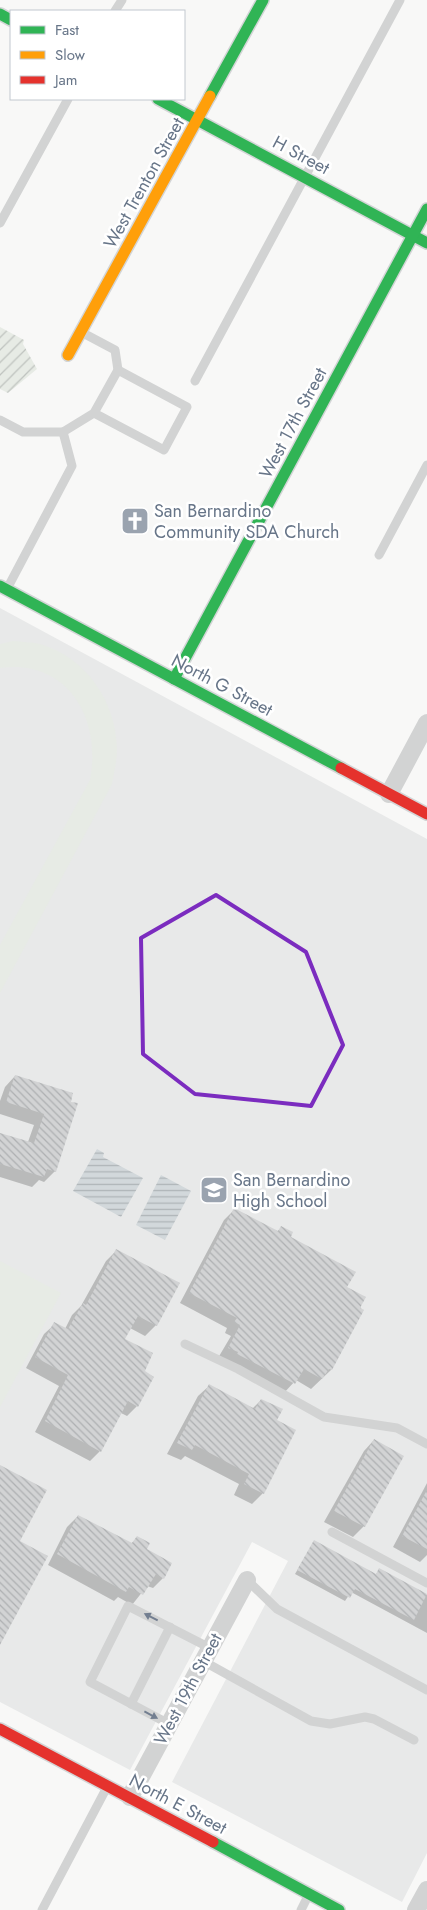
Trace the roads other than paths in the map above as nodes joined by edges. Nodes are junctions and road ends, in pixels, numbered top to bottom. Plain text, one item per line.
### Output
1 (263, 0) edge
2 (400, 0) edge
3 (67, 100) edge
4 (160, 100) edge
5 (198, 120) junction
6 (305, 177) junction
7 (427, 209) edge
8 (0, 222) edge
9 (413, 235) junction
10 (427, 243) edge
11 (81, 332) junction
12 (68, 356) dead end
13 (118, 370) junction
14 (195, 380) dead end
15 (94, 413) junction
16 (0, 420) edge
17 (63, 432) junction
18 (427, 465) edge
19 (378, 555) dead end
20 (3, 588) edge
21 (174, 679) junction
22 (427, 724) edge
23 (389, 794) junction
24 (427, 814) edge
25 (186, 1344) dead end
26 (427, 1444) edge
27 (332, 1532) dead end
28 (247, 1580) joint
29 (427, 1583) edge
30 (170, 1627) junction
31 (206, 1654) junction
32 (427, 1690) edge
33 (131, 1704) junction
34 (169, 1724) junction
35 (0, 1729) edge
36 (414, 1740) dead end
37 (107, 1786) junction
38 (130, 1798) junction
39 (427, 1890) edge
40 (309, 1894) junction
41 (42, 1910) edge
42 (300, 1910) edge
43 (339, 1910) edge
44 (416, 1910) edge

1 - 5 street, West Trenton Street
2 - 6 lane
3 - 8 lane
4 - 5 street, H Street
5 - 6 street, H Street
5 - 11 street, West Trenton Street
6 - 9 street, H Street
6 - 14 lane
7 - 9 street, West 17th Street
9 - 10 street, H Street
9 - 21 street, West 17th Street
11 - 12 street, West Trenton Street
11 - 13 lane
13 - 15 lane
13 - 15 lane
15 - 17 lane
16 - 17 lane
17 - 20 lane
18 - 19 lane
20 - 21 street, North G Street
21 - 23 street, North G Street
22 - 23 street
23 - 24 street, North G Street
25 - 26 lane
27 - 29 lane
28 - 31 street, West 19th Street
28 - 32 lane
30 - 31 lane
30 - 33 lane
30 -> 33 lane
31 - 34 street, West 19th Street
31 - 36 lane
33 -> 34 lane
34 - 38 street, West 19th Street
35 - 37 street, North E Street
37 - 38 street, North E Street
37 - 41 lane
38 - 40 street, North E Street
39 - 44 street
40 - 42 lane
40 - 43 street, North E Street

